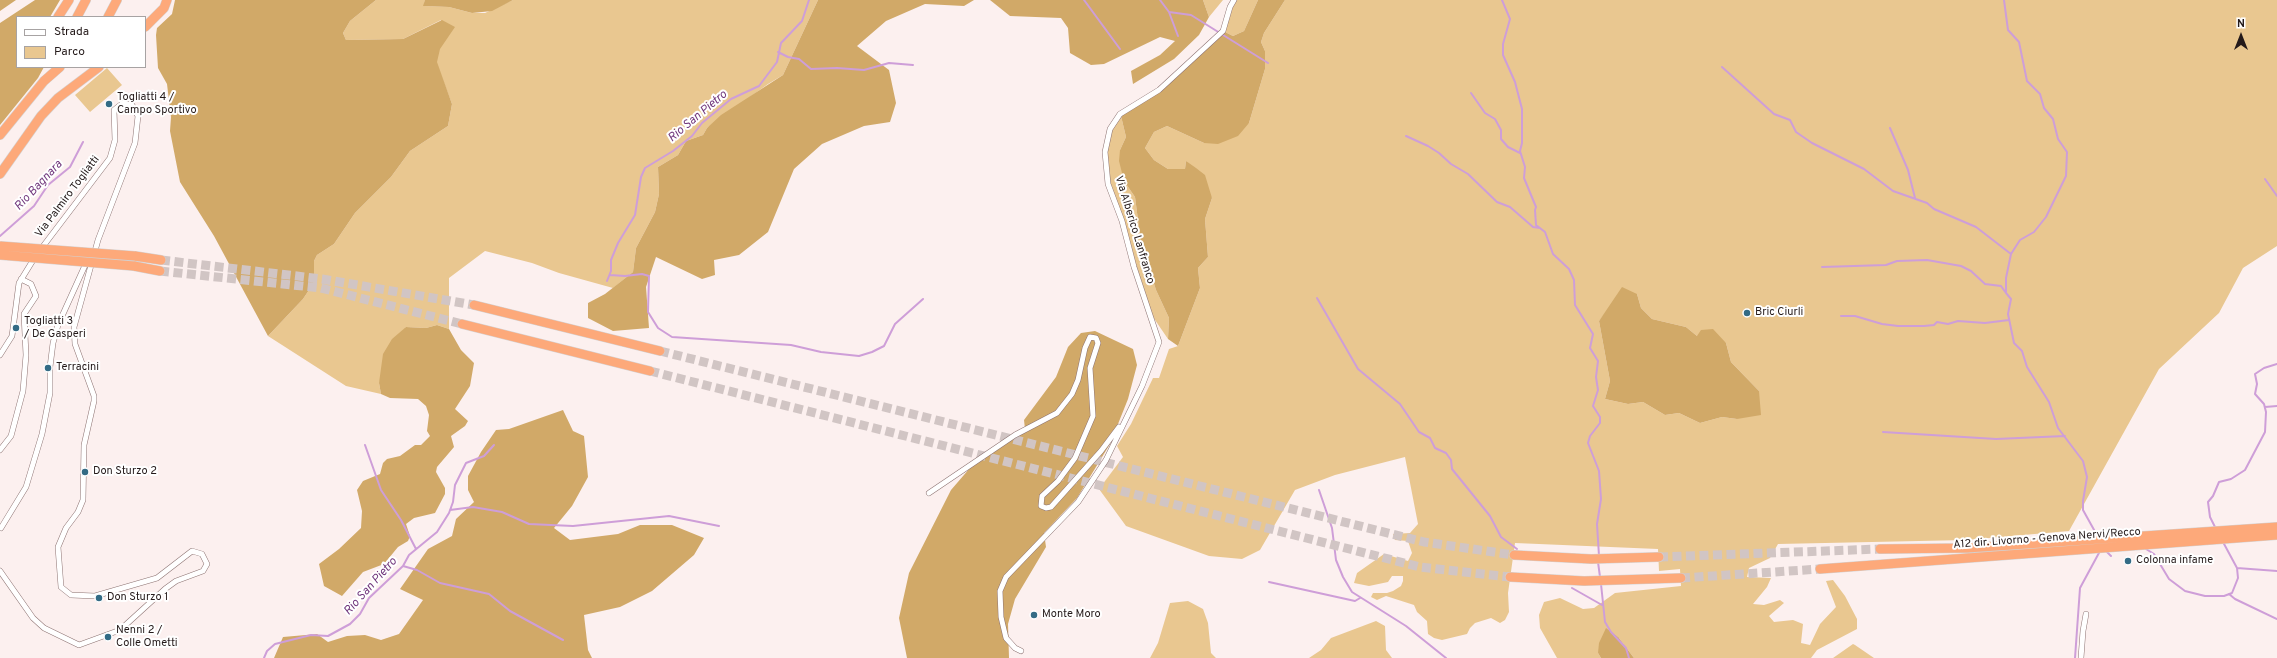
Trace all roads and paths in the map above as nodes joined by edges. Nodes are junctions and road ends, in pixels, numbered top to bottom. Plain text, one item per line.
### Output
1 (69, 0) edge
2 (86, 0) edge
3 (117, 0) edge
4 (167, 0) edge
5 (1234, 0) edge
6 (59, 16) edge
7 (78, 16) edge
8 (109, 16) edge
9 (146, 26) edge
10 (50, 68) edge
11 (59, 68) edge
12 (98, 68) edge
13 (44, 81) junction
14 (0, 135) edge
15 (0, 174) edge
16 (98, 240) junction
17 (0, 246) edge
18 (0, 255) edge
19 (161, 260) tunnel mouth
20 (135, 261) junction
21 (160, 271) tunnel mouth
22 (21, 279) junction
23 (474, 305) tunnel mouth
24 (462, 324) tunnel mouth
25 (660, 351) tunnel mouth
26 (0, 356) edge
27 (650, 371) tunnel mouth
28 (1127, 416) junction
29 (0, 450) edge
30 (929, 493) dead end
31 (2277, 526) edge
32 (1, 528) edge
33 (2277, 535) edge
34 (1880, 550) tunnel mouth
35 (1968, 552) junction
36 (1514, 555) tunnel mouth
37 (1659, 557) tunnel mouth
38 (1820, 568) tunnel mouth
39 (0, 571) edge
40 (1510, 577) tunnel mouth
41 (1682, 578) tunnel mouth
42 (2086, 614) dead end
43 (1021, 651) dead end
44 (2081, 658) edge

1 - 6 highway
2 - 7 highway
3 - 8 highway
4 - 9 highway
5 - 28 street, Via Alberico Lanfranco
10 - 13 highway
11 - 13 highway
12 - 15 highway
13 - 14 highway
16 - 22 street, Via Palmiro Togliatti
16 - 32 street
16 - 39 street
17 - 20 highway, bridge
18 - 20 highway, bridge
19 - 20 highway
20 - 21 highway
22 - 26 street, Via Palmiro Togliatti
22 - 29 street
23 - 25 highway
24 - 27 highway
28 - 30 street
28 - 43 street
31 - 35 highway
33 - 35 highway, A12 dir. Livorno - Genova Nervi/Recco
34 - 35 highway
35 - 38 highway, A12 dir. Livorno - Genova Nervi/Recco
36 - 37 highway
40 - 41 highway
42 - 44 street

